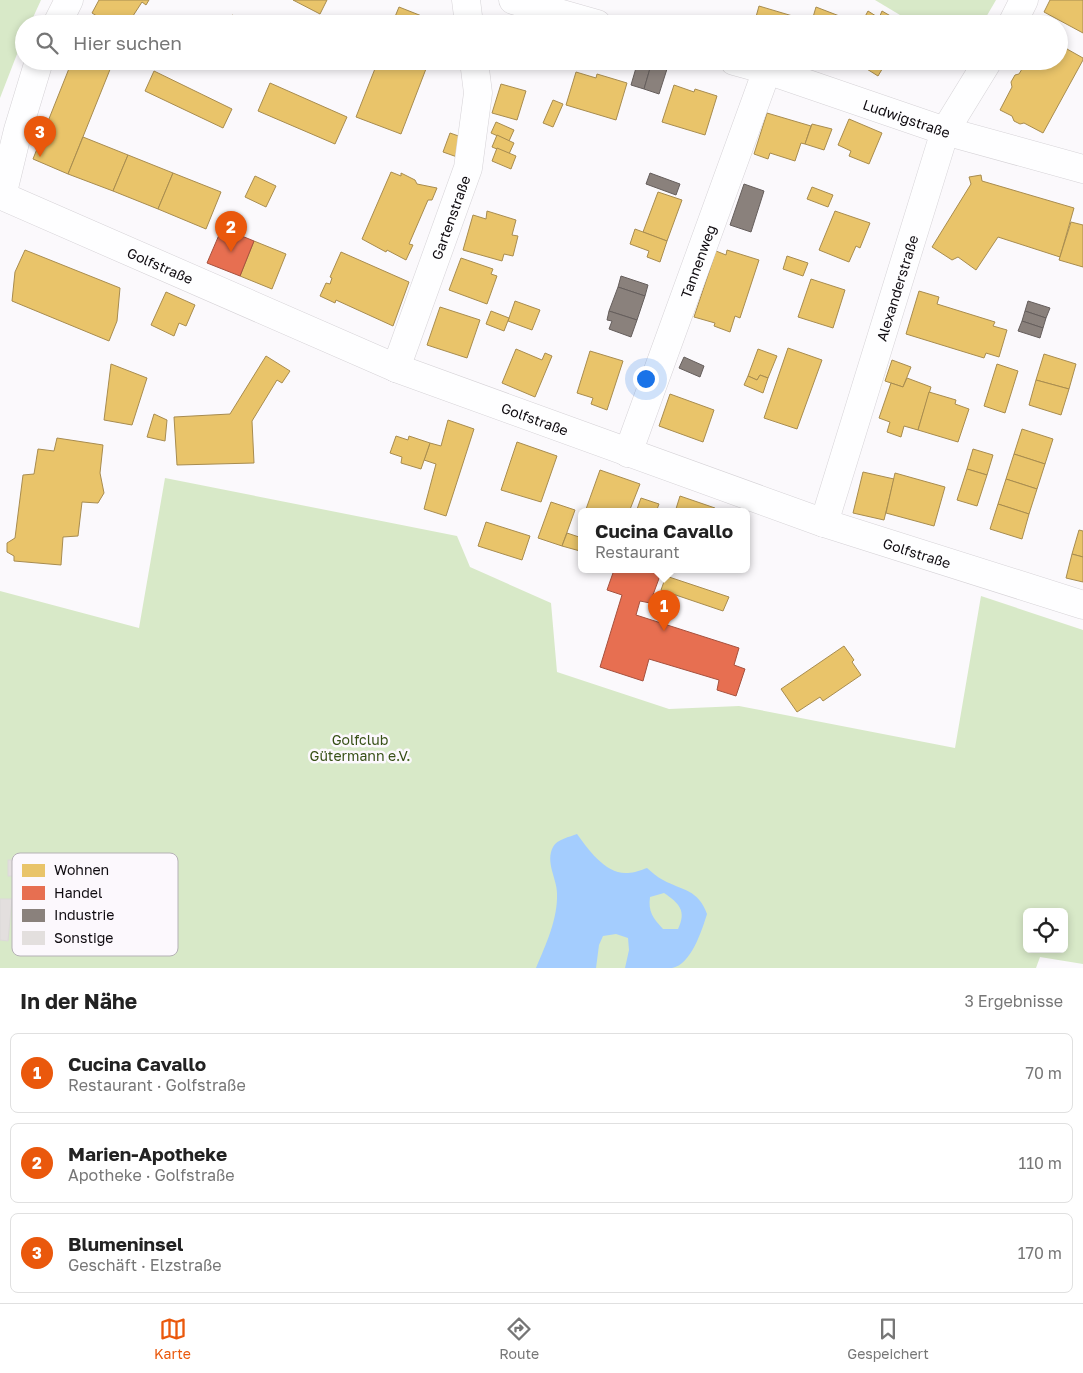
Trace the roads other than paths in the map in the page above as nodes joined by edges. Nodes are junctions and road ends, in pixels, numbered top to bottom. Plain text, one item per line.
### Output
1 (70, 0) edge
2 (466, 0) edge
3 (513, 0) edge
4 (1024, 0) edge
5 (62, 15) edge
6 (468, 15) edge
7 (566, 15) edge
8 (1016, 15) edge
9 (36, 70) edge
10 (475, 70) edge
11 (767, 70) joint
12 (982, 70) edge
13 (945, 131) junction
14 (1083, 169) edge
15 (1, 195) edge
16 (396, 368) junction
17 (628, 453) junction
18 (824, 523) junction
19 (1083, 605) edge

1 - 5 street
2 - 6 street
3 - 7 street
4 - 8 street
9 - 15 street
10 - 16 street, Gartenstraße
11 - 13 street, Ludwigstraße
11 - 17 street, Tannenweg
12 - 13 street, Alexanderstraße
13 - 14 street, Ludwigstraße
13 - 18 street, Alexanderstraße
15 - 16 street, Golfstraße
16 - 17 street, Golfstraße
17 - 18 street, Golfstraße
18 - 19 street, Golfstraße

